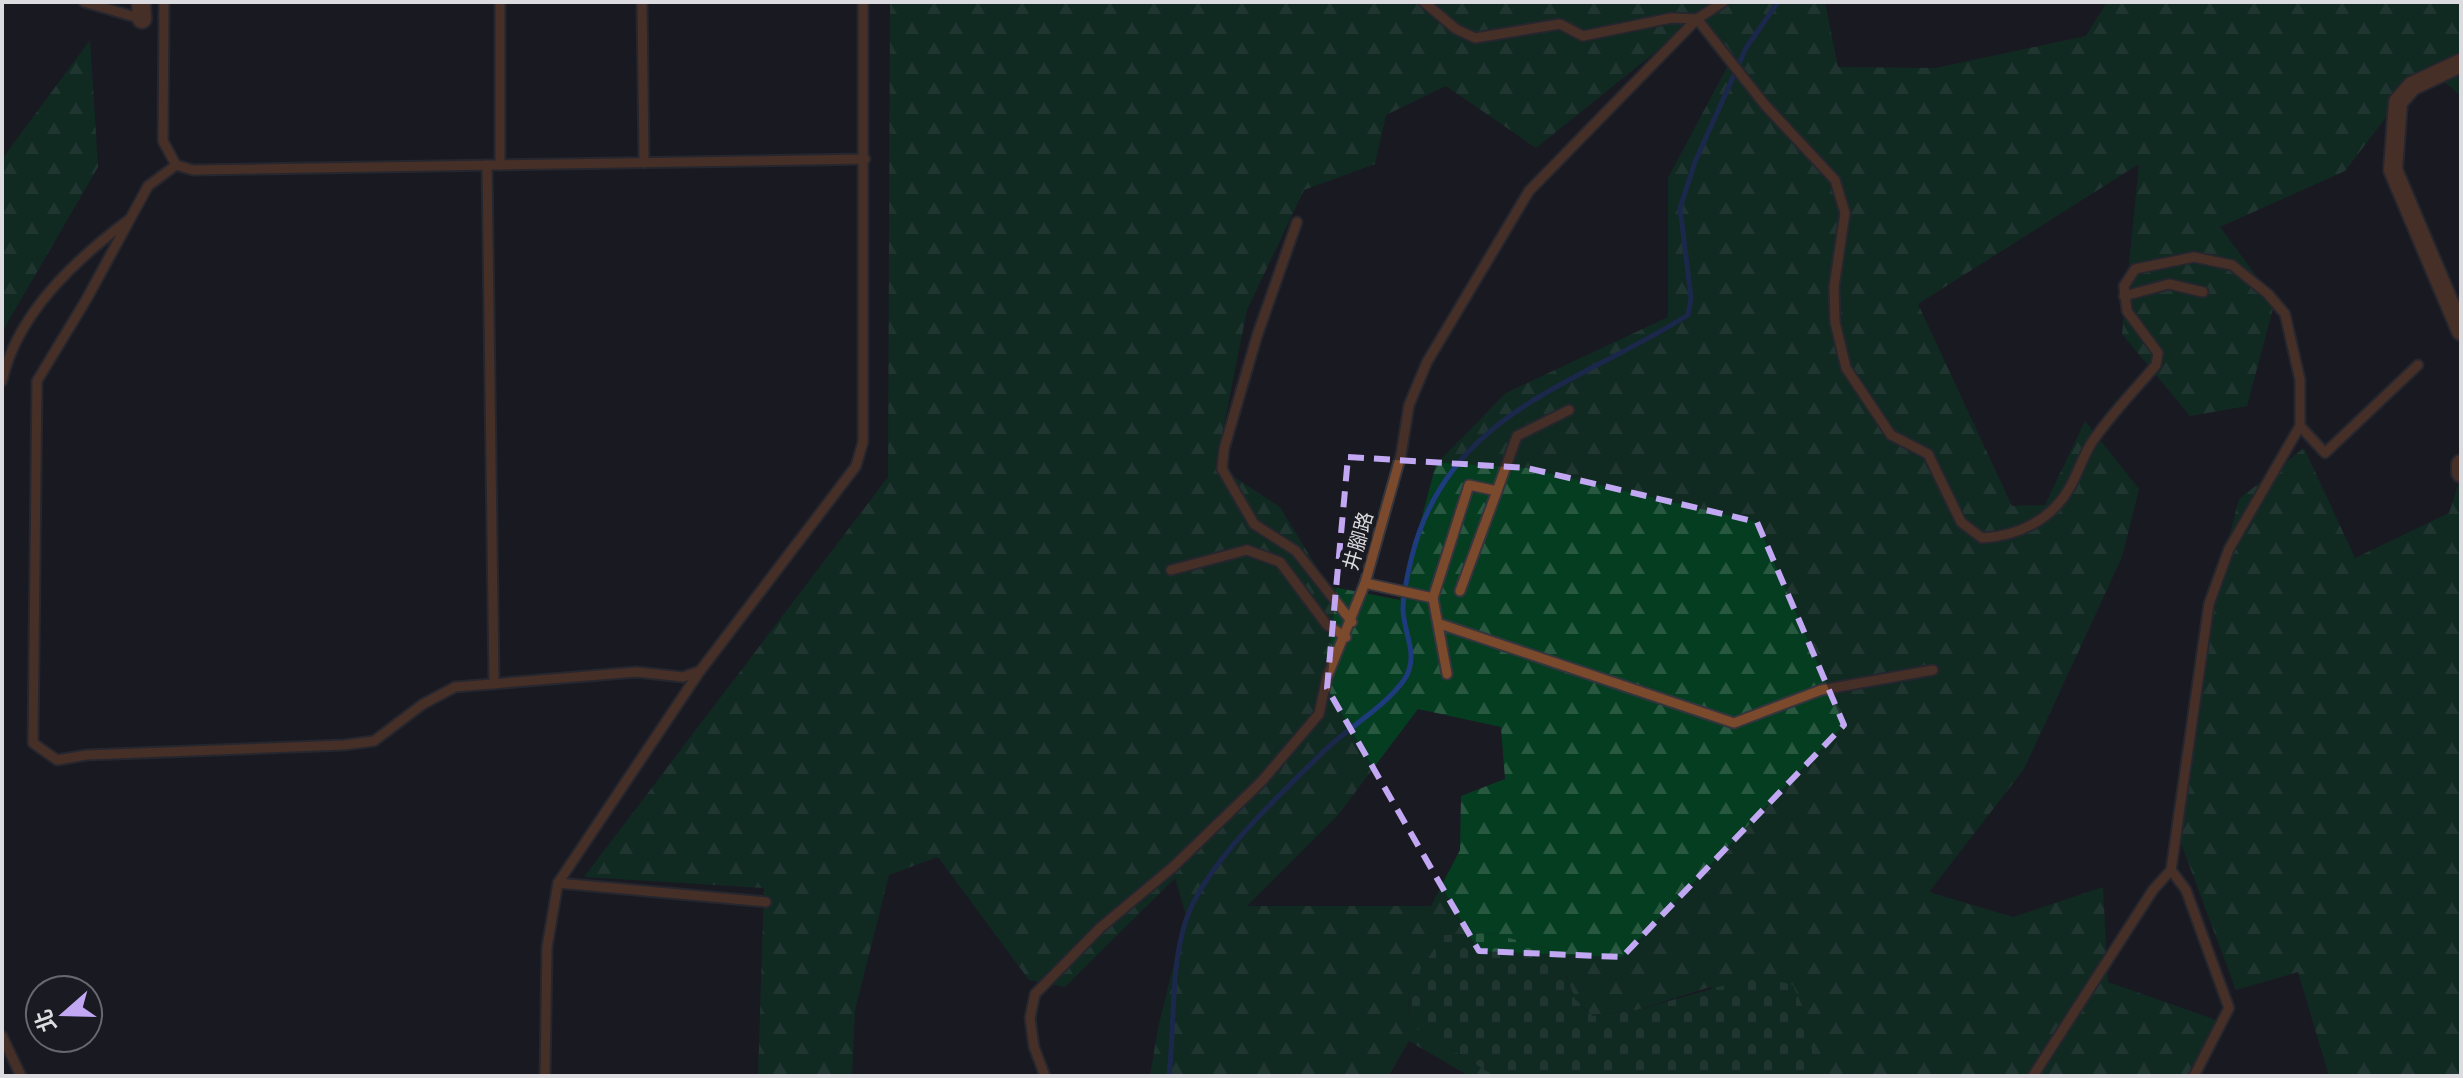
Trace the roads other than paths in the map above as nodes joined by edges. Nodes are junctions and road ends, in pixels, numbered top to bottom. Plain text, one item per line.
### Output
1 (84, 2) edge
2 (164, 2) edge
3 (500, 2) edge
4 (642, 2) edge
5 (863, 2) edge
6 (1424, 2) edge
7 (1723, 2) edge
8 (141, 10) edge
9 (1697, 19) junction
10 (2461, 63) edge
11 (865, 159) junction
12 (644, 163) junction
13 (176, 165) junction
14 (487, 165) junction
15 (500, 165) junction
16 (132, 217) junction
17 (1297, 222) dead end
18 (2203, 292) dead end
19 (2124, 296) junction
20 (2461, 331) edge
21 (2418, 365) dead end
22 (2, 381) edge
23 (1569, 410) dead end
24 (2300, 426) junction
25 (2461, 464) edge
26 (2461, 473) edge
27 (1497, 491) junction
28 (1171, 570) dead end
29 (1365, 583) junction
30 (1460, 591) dead end
31 (1433, 598) junction
32 (1352, 622) junction
33 (1440, 624) junction
34 (1346, 637) junction
35 (1933, 670) dead end
36 (700, 671) junction
37 (1447, 674) dead end
38 (494, 684) junction
39 (2171, 870) junction
40 (558, 883) junction
41 (766, 902) dead end
42 (2, 1036) edge
43 (21, 1076) edge
44 (545, 1076) edge
45 (1045, 1076) edge
46 (2033, 1076) edge
47 (2194, 1076) edge

1 - 8 lane
2 - 13 lane
3 - 15 lane
4 - 12 lane
5 - 11 lane
6 - 9 lane
7 - 9 lane, 井腳路
9 - 19 lane
9 - 29 lane, 井腳路
10 - 20 street
11 - 12 lane
11 - 36 lane
12 - 15 lane
13 - 14 lane
13 - 16 lane
14 - 15 lane
14 - 38 lane
16 - 22 lane
16 - 38 lane
17 - 32 lane
18 - 19 lane
19 - 24 lane
21 - 24 lane
23 - 27 lane
24 - 39 lane
25 - 26 street
27 - 30 lane
27 - 31 lane
28 - 34 lane
29 - 31 lane
29 - 32 lane, 井腳路
31 - 33 lane
32 - 34 lane, 井腳路
33 - 35 lane
33 - 37 lane
34 - 45 lane, 井腳路
36 - 38 lane
36 - 40 lane
39 - 46 lane
39 - 47 lane
40 - 41 lane
40 - 44 lane
42 - 43 lane

